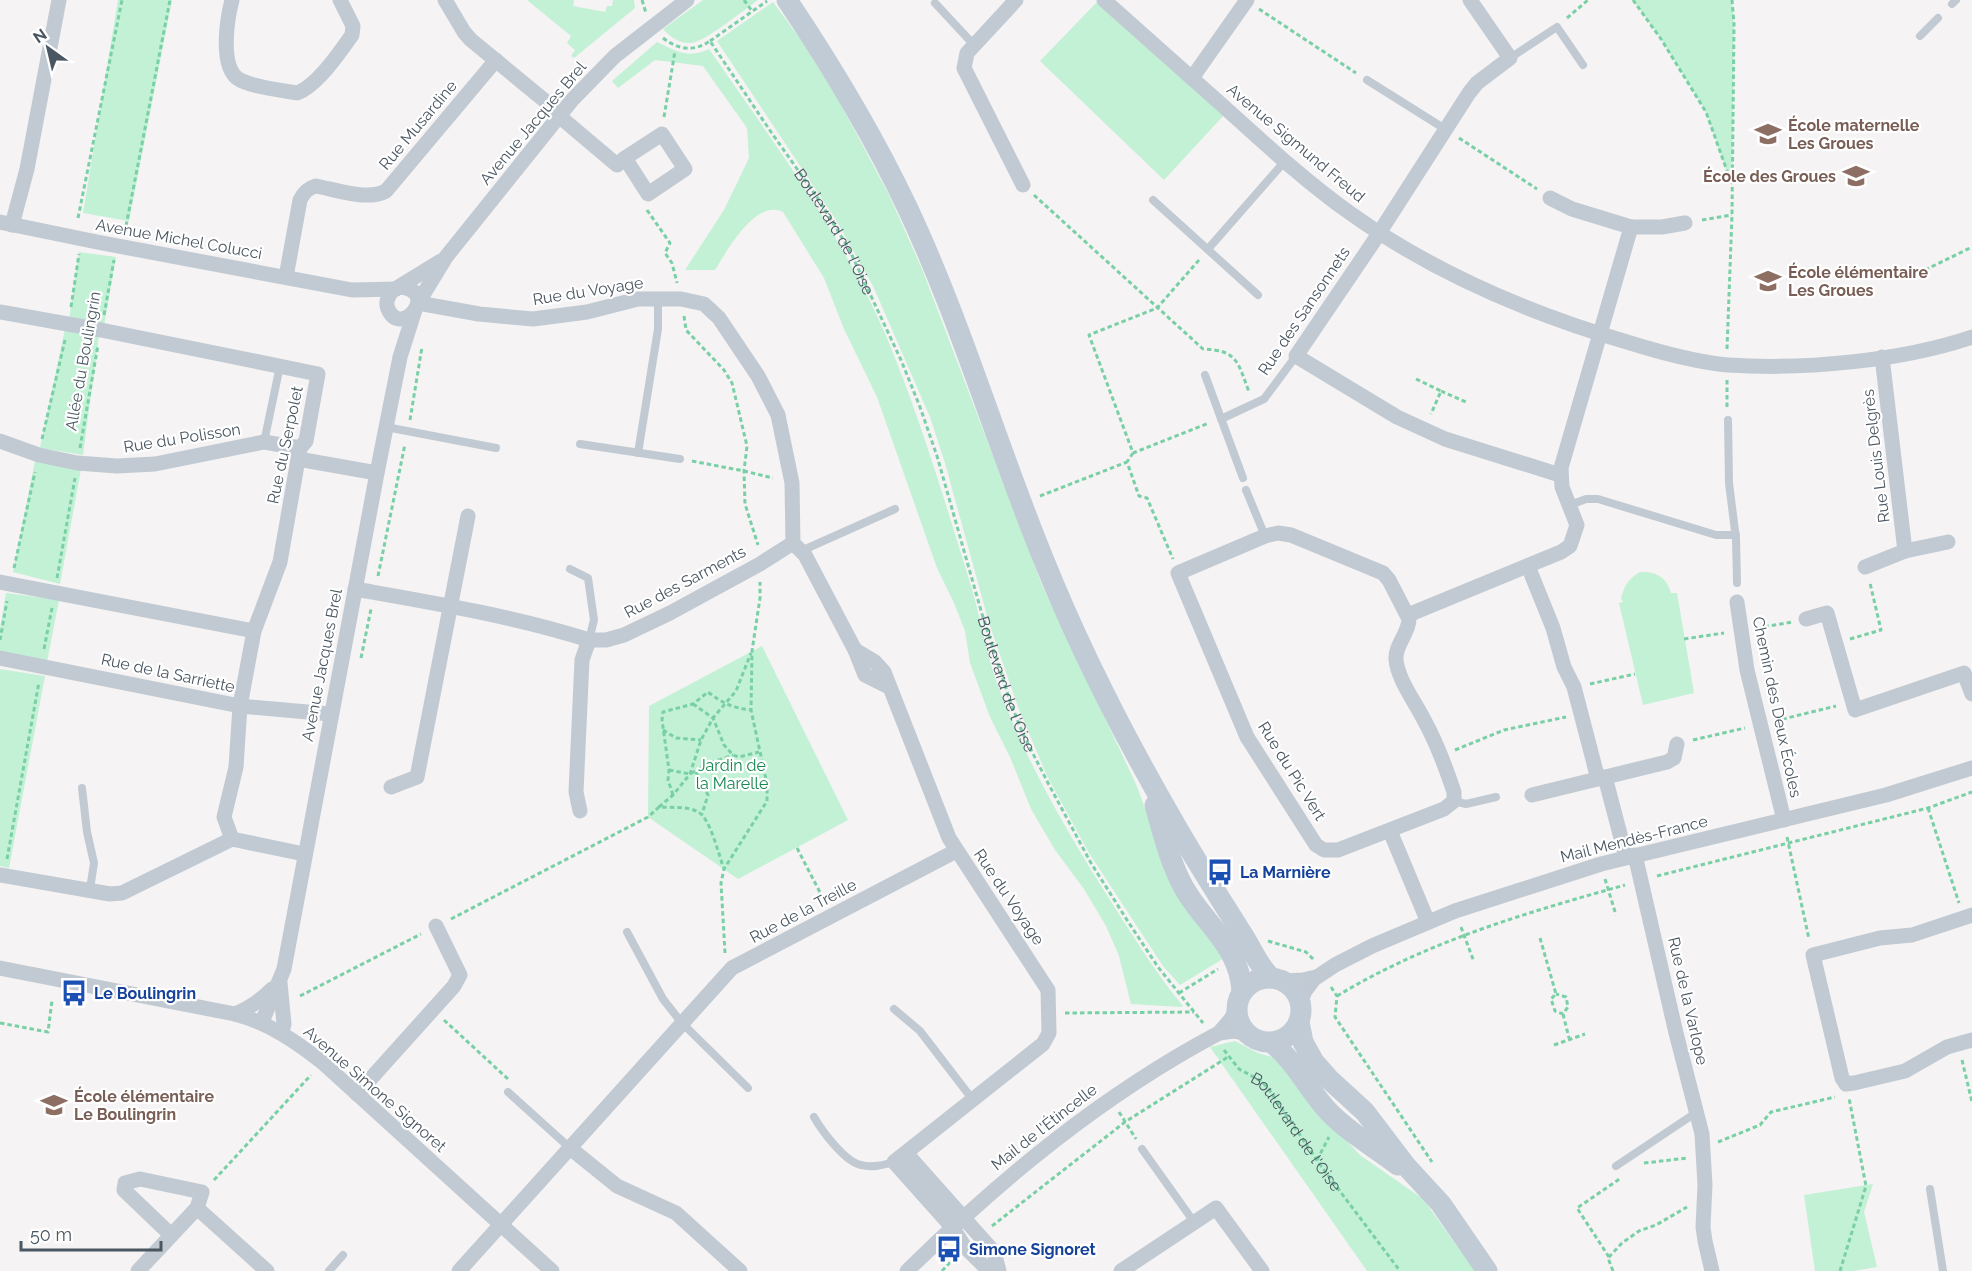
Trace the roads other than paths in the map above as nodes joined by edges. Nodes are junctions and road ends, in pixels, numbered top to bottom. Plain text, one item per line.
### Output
1 (59, 0) edge
2 (232, 0) edge
3 (340, 0) edge
4 (445, 0) edge
5 (687, 0) edge
6 (788, 0) edge
7 (1016, 0) edge
8 (1104, 0) edge
9 (1470, 0) edge
10 (1247, 1) edge
11 (935, 3) dead end
12 (1938, 18) dead end
13 (1920, 36) dead end
14 (974, 45) junction
15 (1510, 58) junction
16 (496, 60) junction
17 (1583, 65) dead end
18 (1192, 78) junction
19 (1367, 80) road end
20 (560, 115) junction
21 (1445, 129) junction
22 (625, 159) junction
23 (1285, 161) junction
24 (1023, 185) road end
25 (1550, 198) road end
26 (1153, 200) dead end
27 (1685, 223) road end
28 (6, 224) edge
29 (1631, 227) junction
30 (1379, 233) junction
31 (1209, 249) junction
32 (446, 257) junction
33 (286, 277) junction
34 (399, 288) junction
35 (352, 290) junction
36 (1258, 295) dead end
37 (658, 299) junction
38 (416, 308) junction
39 (0, 312) edge
40 (390, 312) junction
41 (1600, 334) junction
42 (1972, 337) edge
43 (1296, 356) junction
44 (400, 357) junction
45 (1881, 357) junction
46 (280, 366) junction
47 (1205, 375) dead end
48 (1221, 419) junction
49 (1728, 420) road end
50 (386, 427) junction
51 (0, 441) edge
52 (264, 442) junction
53 (580, 444) dead end
54 (496, 448) dead end
55 (638, 453) junction
56 (299, 454) junction
57 (680, 459) road end
58 (377, 473) junction
59 (1560, 475) junction
60 (1243, 478) dead end
61 (1246, 490) dead end
62 (1570, 505) junction
63 (896, 509) dead end
64 (468, 516) dead end
65 (1736, 535) junction
66 (1265, 536) junction
67 (1948, 542) dead end
68 (797, 547) junction
69 (1905, 551) junction
70 (1528, 566) junction
71 (1865, 567) road end
72 (570, 569) dead end
73 (5, 583) edge
74 (1737, 583) dead end
75 (355, 590) junction
76 (1737, 602) dead end
77 (452, 607) junction
78 (1408, 615) junction
79 (1806, 619) dead end
80 (254, 631) junction
81 (590, 640) junction
82 (0, 658) edge
83 (1968, 671) edge
84 (1972, 694) edge
85 (240, 706) junction
86 (330, 714) junction
87 (1677, 744) dead end
88 (1143, 767) junction
89 (1972, 768) edge
90 (1602, 778) junction
91 (391, 787) dead end
92 (82, 788) dead end
93 (1532, 795) dead end
94 (1496, 797) dead end
95 (1454, 801) junction
96 (580, 811) dead end
97 (1785, 825) junction
98 (1390, 831) junction
99 (232, 838) junction
100 (956, 851) junction
101 (304, 854) junction
102 (1630, 856) junction
103 (2, 875) edge
104 (90, 889) junction
105 (1968, 917) edge
106 (1428, 922) junction
107 (435, 926) road end
108 (627, 932) dead end
109 (0, 969) edge
110 (1317, 970) junction
111 (280, 980) junction
112 (1277, 980) junction
113 (1239, 1001) junction
114 (894, 1009) dead end
115 (1300, 1012) junction
116 (235, 1014) junction
117 (262, 1022) junction
118 (681, 1022) junction
119 (282, 1032) junction
120 (1246, 1034) junction
121 (1216, 1035) junction
122 (1965, 1042) edge
123 (1272, 1043) junction
124 (748, 1088) dead end
125 (508, 1092) road end
126 (357, 1094) junction
127 (973, 1100) junction
128 (1696, 1112) junction
129 (813, 1118) dead end
130 (570, 1148) junction
131 (1142, 1149) road end
132 (900, 1158) junction
133 (1616, 1166) dead end
134 (1424, 1185) junction
135 (1930, 1190) dead end
136 (197, 1208) junction
137 (957, 1222) junction
138 (1194, 1222) junction
139 (501, 1226) junction
140 (171, 1235) junction
141 (343, 1255) dead end
142 (138, 1271) edge
143 (267, 1271) edge
144 (329, 1271) edge
145 (459, 1271) edge
146 (552, 1271) edge
147 (740, 1271) edge
148 (908, 1271) edge
149 (1000, 1271) edge
150 (1121, 1271) edge
151 (1262, 1271) edge
152 (1487, 1271) edge
153 (1712, 1271) edge
154 (1943, 1271) edge

1 - 28 street
2 - 3 street
4 - 16 street
5 - 20 street, Avenue Jacques Brel
6 - 88 main road
7 - 14 street
8 - 18 street, Avenue Sigmund Freud
9 - 15 street
10 - 18 street
11 - 14 lane
12 - 13 lane
14 - 24 street
15 - 17 lane
15 - 21 street, Rue des Sansonnets
16 - 20 street
16 - 33 street, Rue Musardine
18 - 23 street, Avenue Sigmund Freud
19 - 21 lane
20 - 22 street
20 - 32 street, Avenue Jacques Brel
21 - 30 street, Rue des Sansonnets
22 - 22 street
23 - 30 street, Avenue Sigmund Freud
23 - 31 lane
25 - 29 street
26 - 31 lane
27 - 29 street
28 - 33 street, Avenue Michel Colucci
29 - 41 street
30 - 41 street, Avenue Sigmund Freud
30 - 43 street, Rue des Sansonnets
31 - 36 lane
32 - 34 street, Avenue Jacques Brel
32 - 38 street, Avenue Jacques Brel
33 - 35 street, Avenue Michel Colucci
34 - 35 street, Avenue Michel Colucci
34 - 38 street
34 - 40 street
35 - 40 street, Avenue Michel Colucci
37 - 38 street, Rue du Voyage
37 - 55 lane, Rue du Voyage
37 - 68 street, Rue du Voyage
38 - 40 street
38 - 44 street, Avenue Jacques Brel
39 - 46 street, Rue du Serpolet
40 - 44 street, Avenue Jacques Brel
41 - 45 street, Avenue Sigmund Freud
41 - 59 street
42 - 45 street, Avenue Sigmund Freud
43 - 48 lane, Rue des Sansonnets
43 - 59 street
44 - 50 street, Avenue Jacques Brel
45 - 69 street, Rue Louis Delgrès
46 - 52 lane
46 - 56 street, Rue du Serpolet
47 - 48 lane
48 - 60 lane
49 - 65 lane
50 - 54 lane
50 - 58 street, Avenue Jacques Brel
51 - 52 street, Rue du Polisson
52 - 56 street, Rue du Polisson
53 - 55 lane
55 - 57 lane
56 - 58 street, Rue du Polisson
56 - 80 street, Rue du Serpolet
58 - 75 street, Avenue Jacques Brel
59 - 62 street
61 - 66 lane
62 - 65 lane
62 - 70 street
63 - 68 lane, Rue des Sarments
64 - 77 street
65 - 74 lane
66 - 78 street
66 - 98 street, Rue du Pic Vert
67 - 69 street
68 - 81 street, Rue des Sarments
68 - 100 street, Rue du Voyage
69 - 71 street
70 - 78 street
70 - 90 street, Rue de la Varlope
72 - 81 lane
73 - 80 street
75 - 77 street, Rue des Sarments
75 - 86 street, Avenue Jacques Brel
76 - 97 street, Chemin des Deux Écoles
77 - 81 street, Rue des Sarments
77 - 91 street
78 - 95 street
79 - 83 street
80 - 85 street, Rue du Serpolet
81 - 96 street
82 - 85 street, Rue de la Sarriette
83 - 84 street
85 - 86 street, Rue de la Sarriette
85 - 99 street, Rue du Serpolet
86 - 101 street, Avenue Jacques Brel
87 - 90 street
88 - 112 main road
88 - 113 main road
89 - 97 street, Mail Mendès-France
90 - 93 street
90 - 102 street, Rue de la Varlope
92 - 104 lane
94 - 95 lane
95 - 98 street, Rue du Pic Vert
97 - 102 street, Mail Mendès-France
98 - 106 street
99 - 101 street
99 - 104 street
100 - 118 street, Rue de la Treille
100 - 127 street, Rue du Voyage
101 - 111 street, Avenue Jacques Brel
102 - 106 street, Mail Mendès-France
102 - 128 street, Rue de la Varlope
103 - 104 street
105 - 122 street
106 - 110 street, Mail Mendès-France
107 - 126 street
108 - 118 lane
109 - 116 street, Avenue Simone Signoret
110 - 112 street, Mail Mendès-France
110 - 115 street, Mail Mendès-France
111 - 116 street
111 - 117 street, Avenue Jacques Brel
111 - 119 street, Avenue Jacques Brel
112 - 113 main road
112 - 115 main road
113 - 120 main road
113 - 121 street, Mail de l'Étincelle
114 - 127 lane
115 - 123 main road
115 - 134 main road
116 - 117 street, Avenue Simone Signoret
117 - 119 street, Avenue Simone Signoret
118 - 124 lane
118 - 130 street, Rue de la Treille
119 - 126 street, Avenue Simone Signoret
120 - 121 street
120 - 123 main road
121 - 137 street, Mail de l'Étincelle
123 - 134 main road
125 - 130 lane
126 - 139 street, Avenue Simone Signoret
127 - 132 street, Rue du Voyage
128 - 133 lane
128 - 153 street, Rue de la Varlope
129 - 132 lane
130 - 139 street, Rue de la Treille
130 - 147 street
131 - 138 lane
132 - 137 street
134 - 152 main road
135 - 154 lane
136 - 140 street
136 - 140 street
136 - 143 street
137 - 148 street, Mail de l'Étincelle
137 - 149 street
137 - 149 street
138 - 150 street
138 - 151 street
139 - 145 street, Rue de la Treille
139 - 146 street, Avenue Simone Signoret
140 - 142 street
141 - 144 lane

